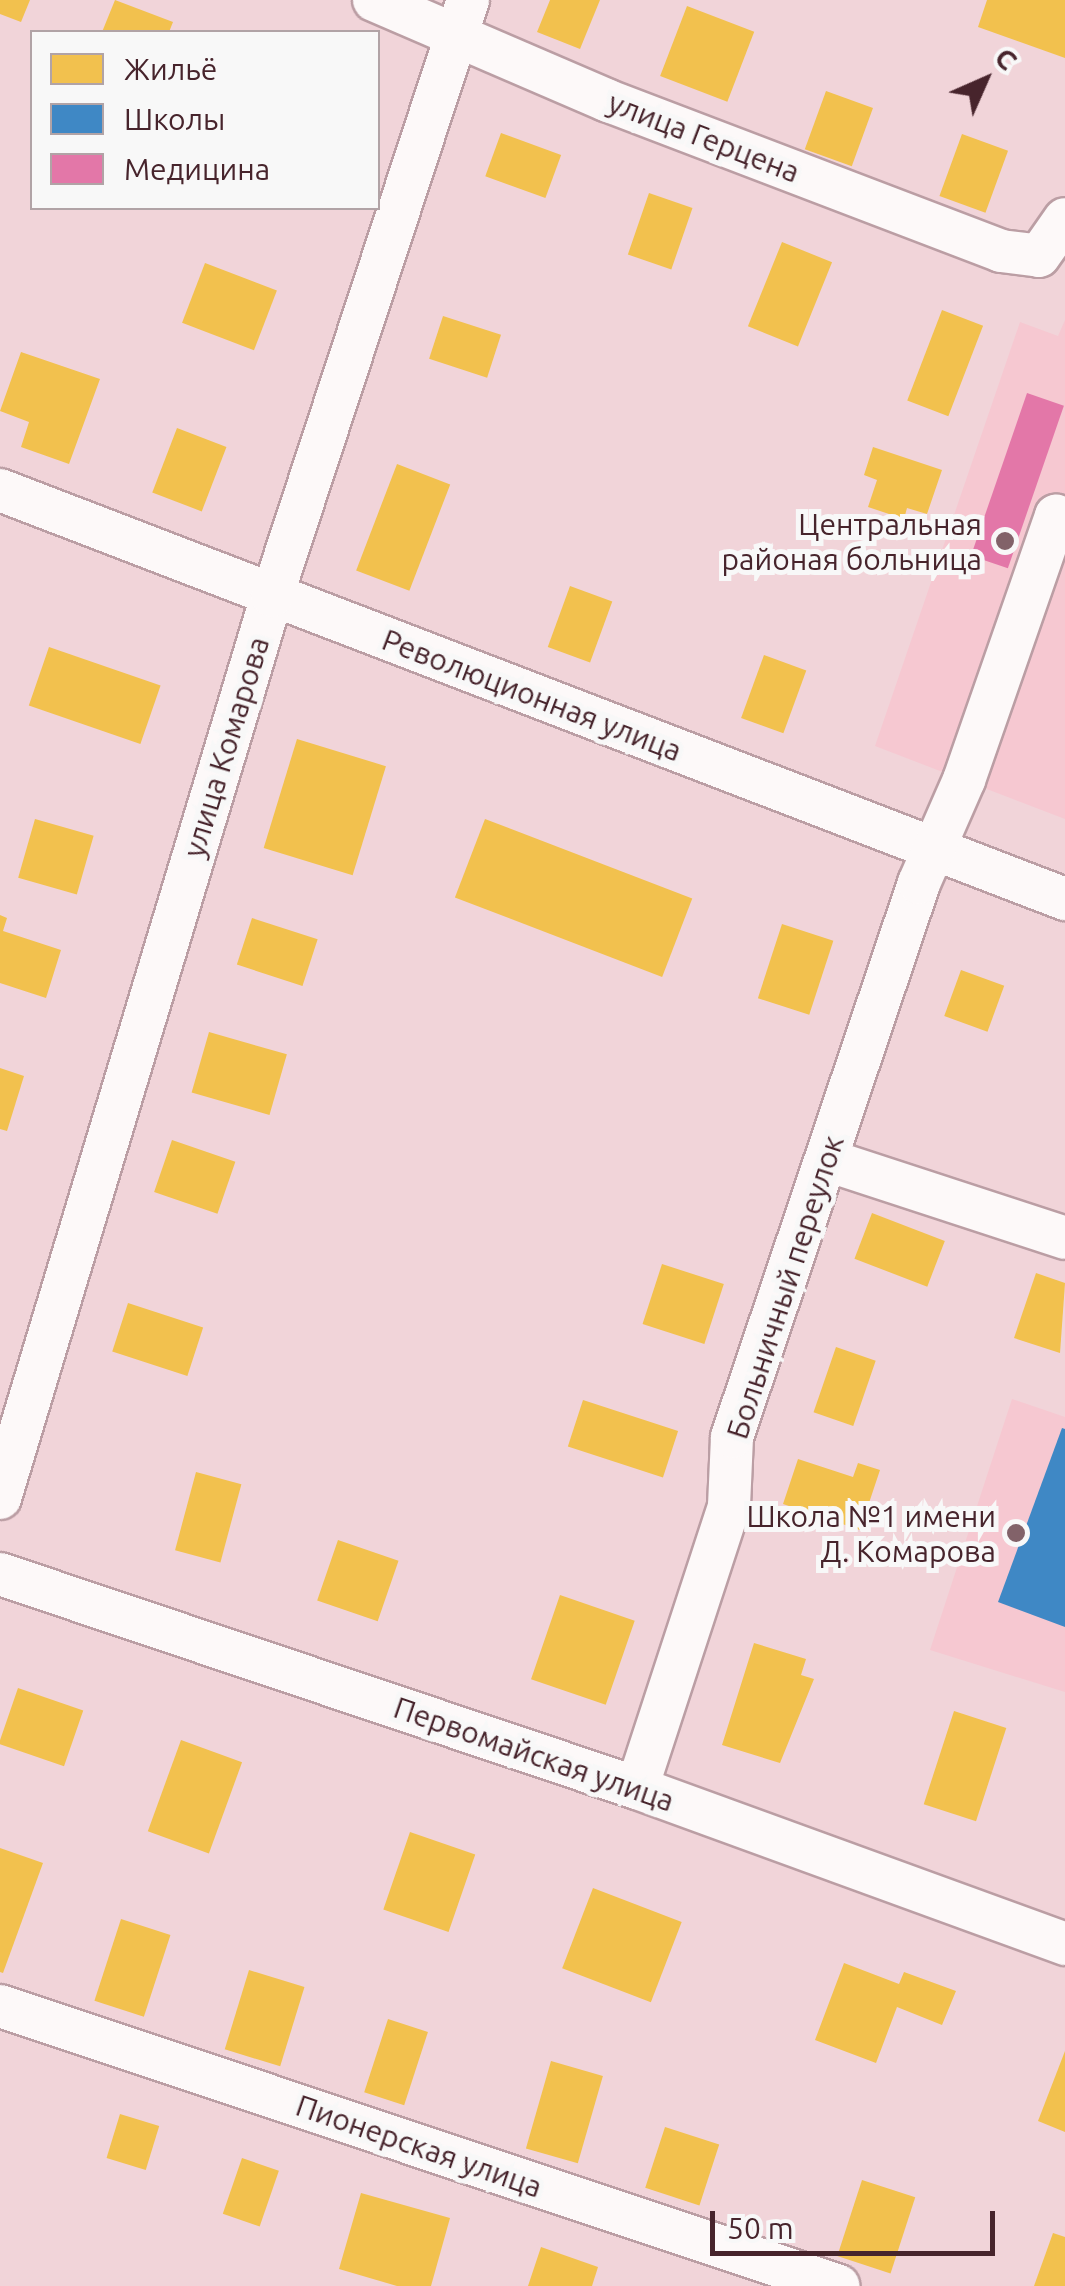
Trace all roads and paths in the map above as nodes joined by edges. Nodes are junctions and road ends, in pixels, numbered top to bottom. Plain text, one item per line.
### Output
1 (374, 0) edge
2 (462, 17) edge
3 (1065, 220) edge
4 (0, 490) edge
5 (1065, 520) edge
6 (272, 596) junction
7 (932, 846) junction
8 (1065, 899) edge
9 (827, 1160) junction
10 (1065, 1238) edge
11 (0, 1498) edge
12 (0, 1574) edge
13 (637, 1788) junction
14 (1065, 1944) edge
15 (0, 2006) edge
16 (839, 2286) edge

1 - 2 street, улица Герцена
2 - 3 street, улица Герцена
2 - 6 street, улица Комарова
4 - 6 street, Революционная улица
5 - 7 street, Больничный переулок
6 - 7 street, Революционная улица
6 - 11 street, улица Комарова
7 - 8 street, Революционная улица
7 - 9 street, Больничный переулок
9 - 10 street
9 - 13 street, Больничный переулок
12 - 13 street, Первомайская улица
13 - 14 street, Первомайская улица
15 - 16 street, Пионерская улица

